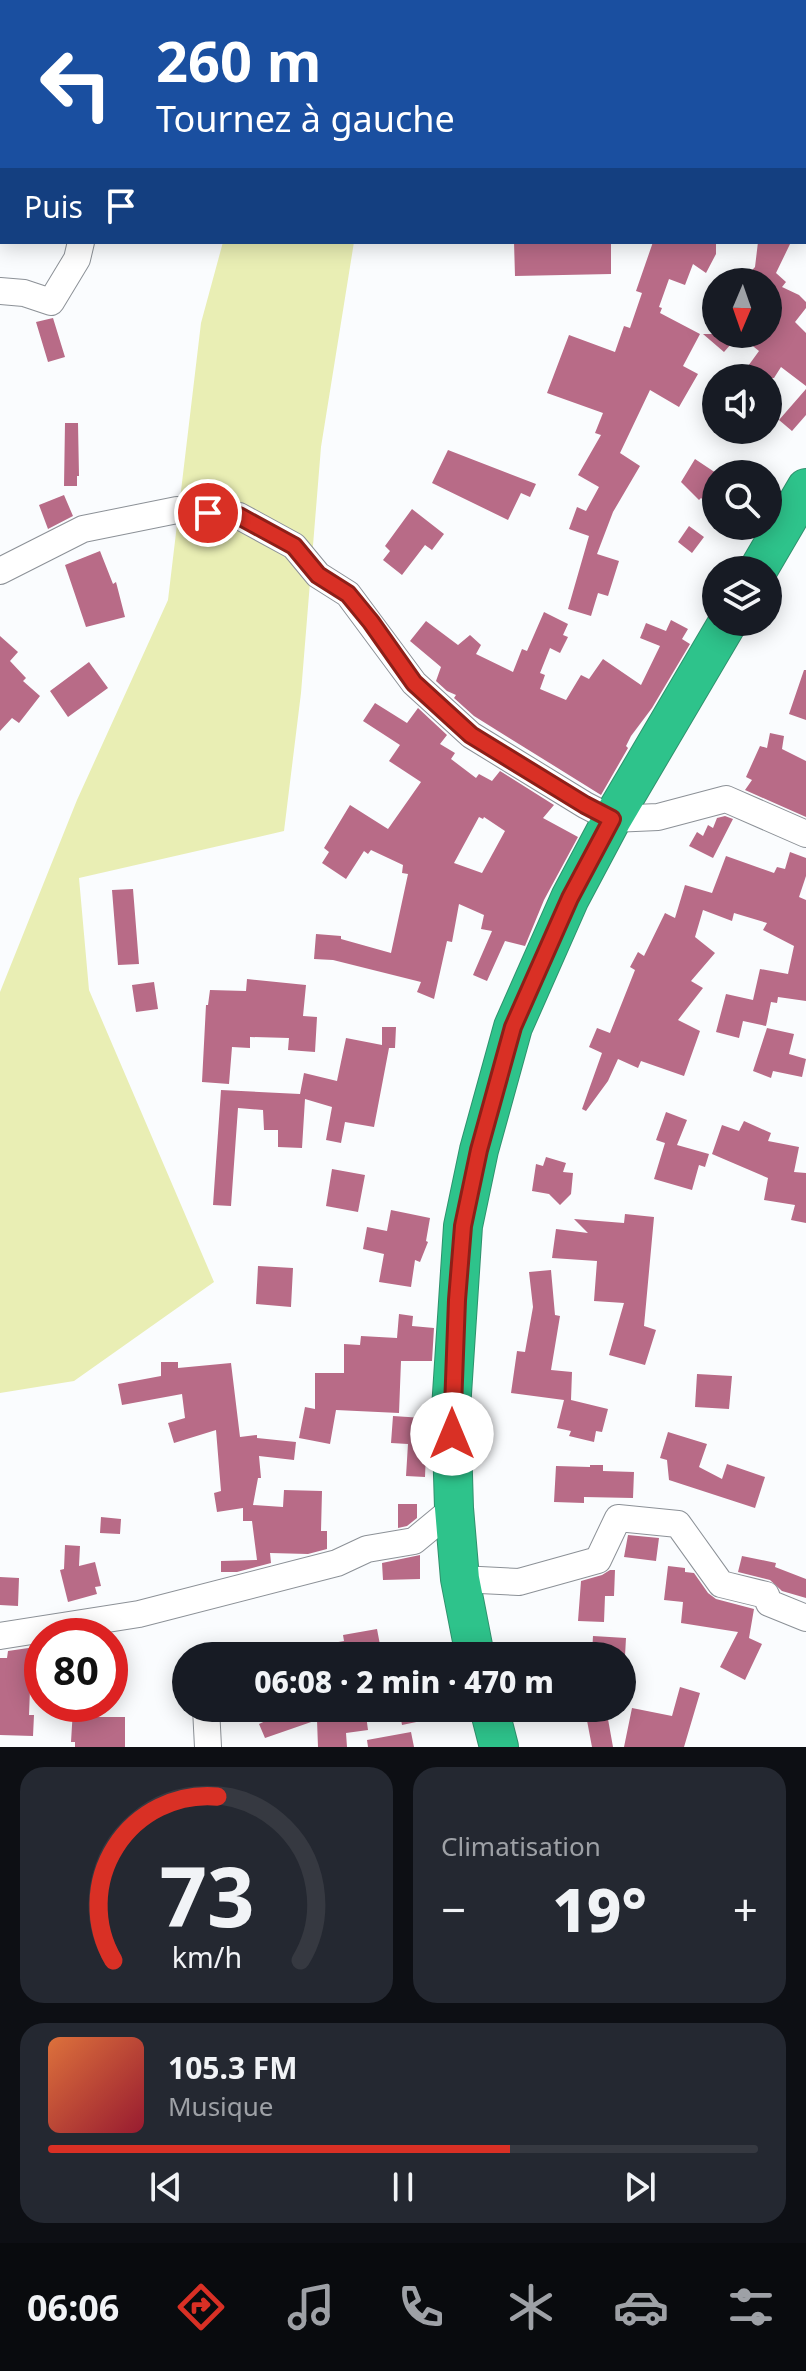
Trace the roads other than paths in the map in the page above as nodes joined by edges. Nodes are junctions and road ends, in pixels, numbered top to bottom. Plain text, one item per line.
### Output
1 (81, 244) edge
2 (0, 291) edge
3 (806, 488) edge
4 (766, 556) edge
5 (0, 571) edge
6 (720, 636) edge
7 (612, 819) junction
8 (806, 834) edge
9 (454, 1508) junction
10 (460, 1579) junction
11 (806, 1618) edge
12 (0, 1636) edge
13 (472, 1642) edge
14 (207, 1722) edge
15 (493, 1722) edge
16 (208, 1747) edge
17 (499, 1747) edge

1 - 2 street
3 - 4 highway
5 - 7 street
6 - 7 highway
7 - 8 street
7 - 9 highway
9 - 10 highway
9 - 12 street
10 - 11 street
10 - 13 highway
14 - 16 street
15 - 17 highway

